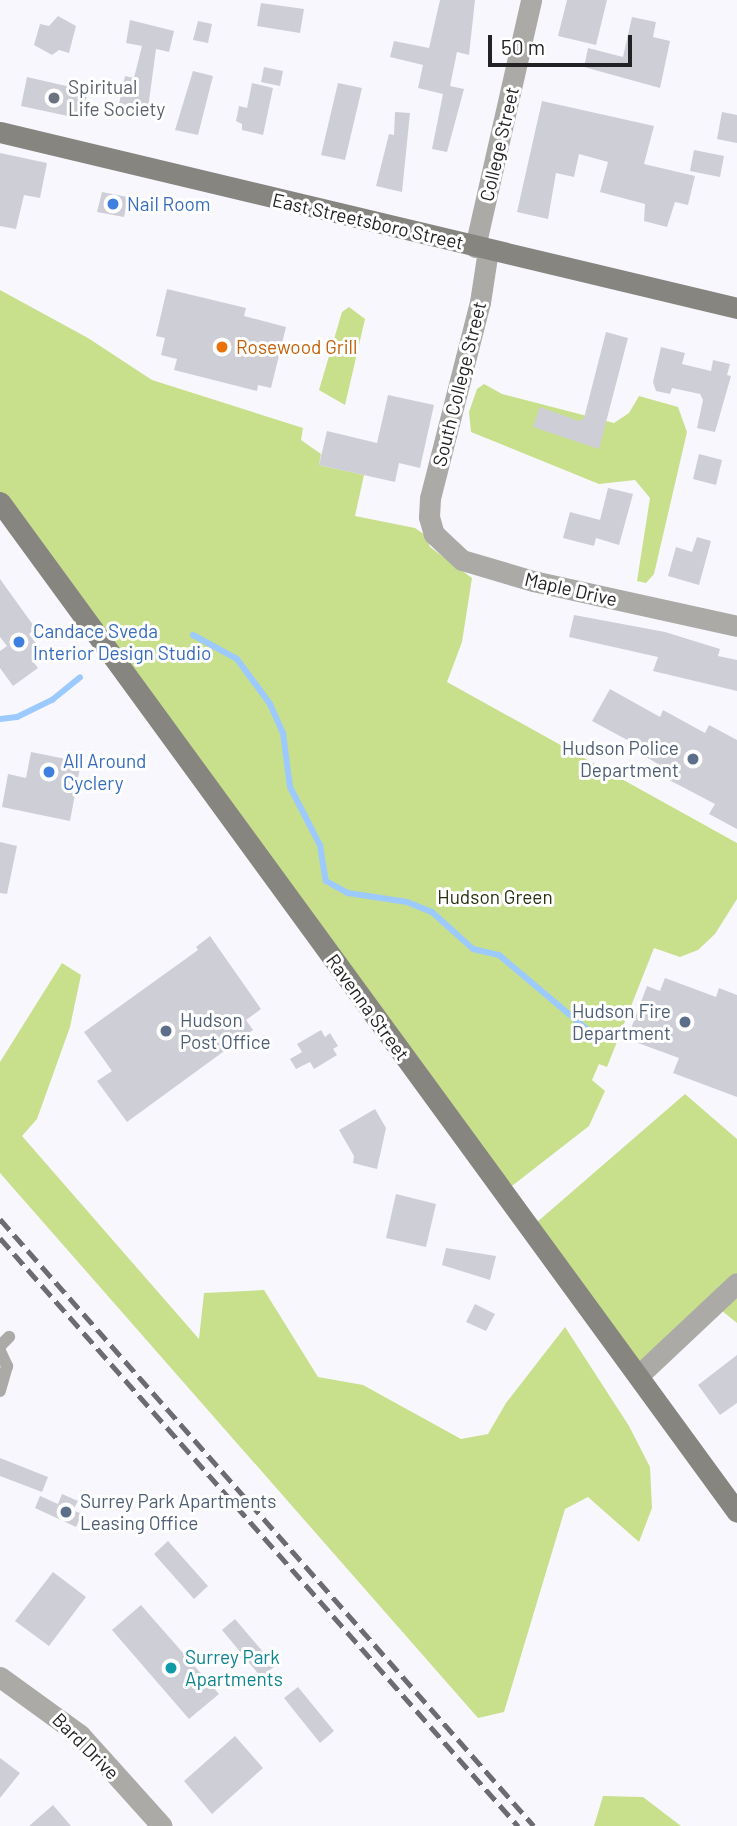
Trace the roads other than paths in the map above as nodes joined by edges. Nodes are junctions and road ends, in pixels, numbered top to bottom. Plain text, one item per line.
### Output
1 (531, 0) edge
2 (0, 132) edge
3 (482, 248) junction
4 (737, 307) edge
5 (0, 502) edge
6 (429, 517) joint
7 (737, 626) edge
8 (737, 1283) edge
9 (3, 1345) edge
10 (639, 1375) junction
11 (0, 1391) edge
12 (737, 1512) edge
13 (0, 1676) edge
14 (162, 1826) edge

1 - 3 street, College Street
2 - 3 street, East Streetsboro Street
3 - 4 street, East Streetsboro Street
3 - 6 street, South College Street
5 - 10 street, Ravenna Street
6 - 7 street, Maple Drive
8 - 10 street
9 - 11 lane
10 - 12 street, Ravenna Street
13 - 14 street, Bard Drive

